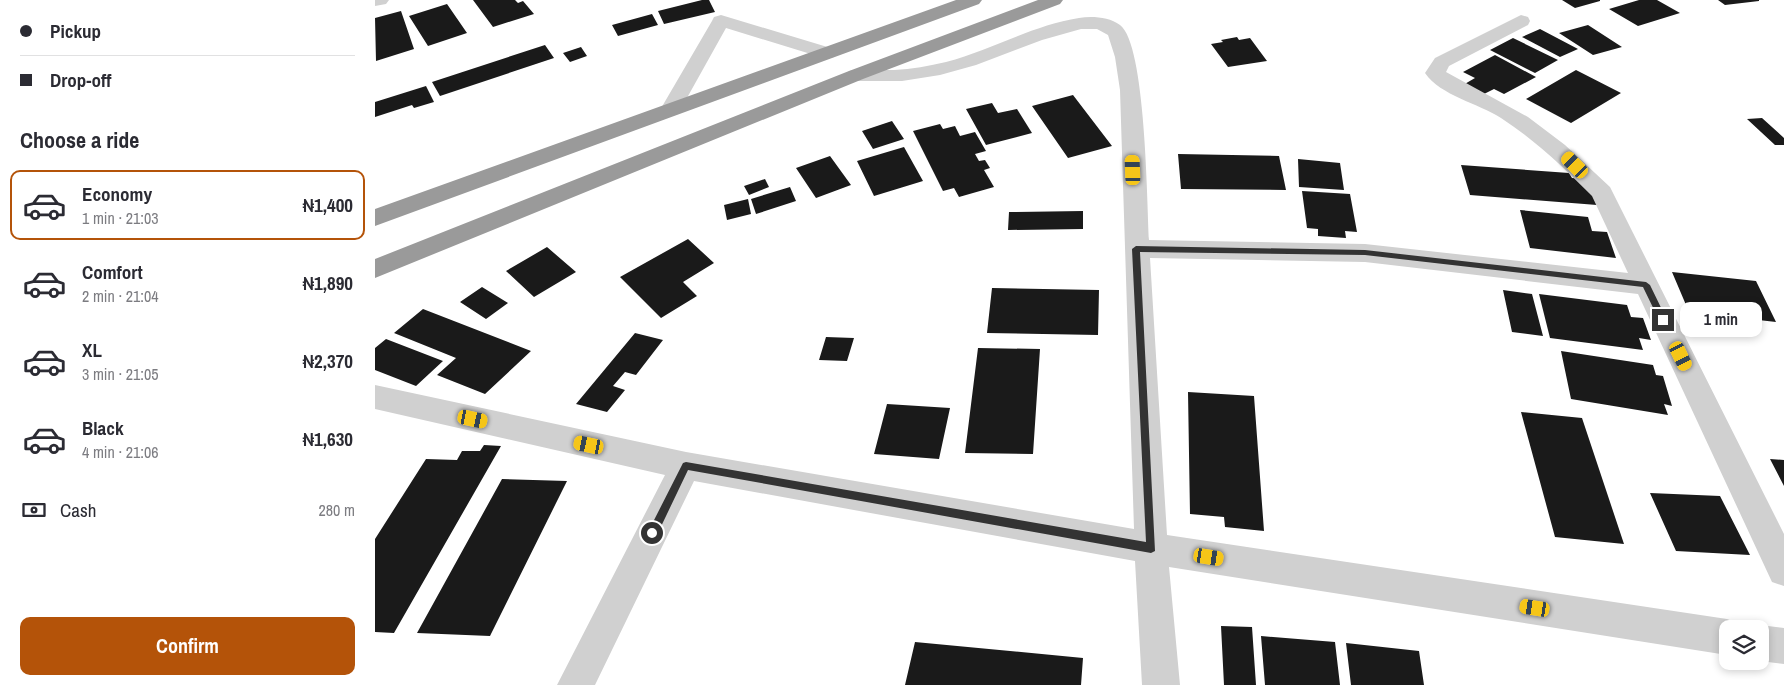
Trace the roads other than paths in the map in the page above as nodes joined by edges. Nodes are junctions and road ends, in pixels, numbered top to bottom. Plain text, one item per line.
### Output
1 (380, 0) edge
2 (973, 0) edge
3 (1053, 0) edge
4 (375, 1) edge
5 (1521, 21) dead end
6 (827, 53) junction
7 (856, 75) junction
8 (671, 110) junction
9 (375, 218) edge
10 (1136, 249) junction
11 (375, 269) edge
12 (1646, 285) junction
13 (375, 397) edge
14 (686, 466) junction
15 (1151, 548) junction
16 (1784, 570) edge
17 (1719, 637) edge
18 (1769, 644) edge
19 (1784, 646) edge
20 (576, 685) edge
21 (1161, 685) edge

1 - 4 street
2 - 6 highway
3 - 7 highway
5 - 12 street
6 - 8 highway
6 - 8 street
7 - 10 street
7 - 11 highway
8 - 9 highway
10 - 12 street
10 - 15 street
12 - 16 street
13 - 14 street
14 - 15 street
14 - 20 street
15 - 17 street
15 - 21 street
18 - 19 street

